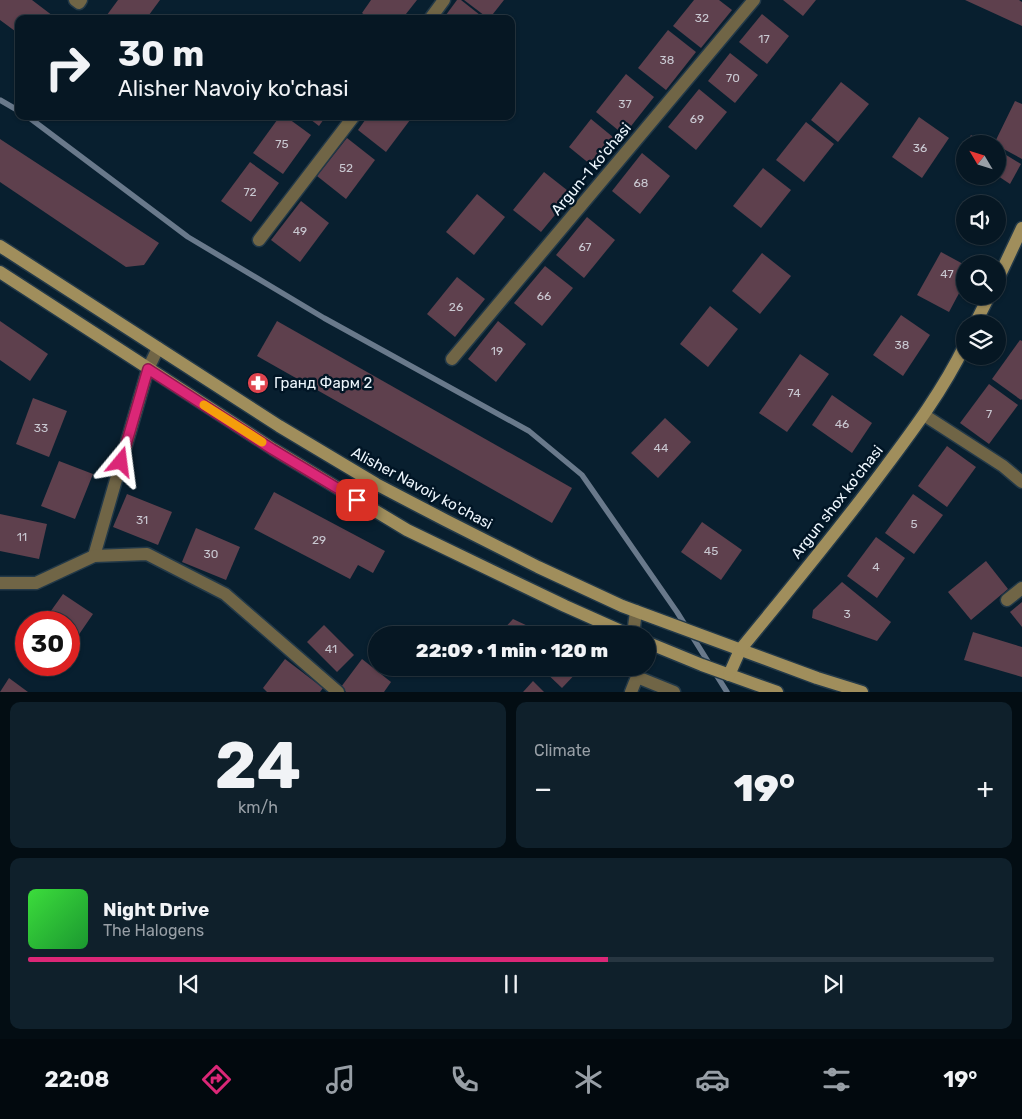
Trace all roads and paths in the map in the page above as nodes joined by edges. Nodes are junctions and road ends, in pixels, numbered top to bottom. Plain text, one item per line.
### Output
1 (75, 0) edge
2 (81, 0) edge
3 (444, 0) edge
4 (754, 0) edge
5 (433, 15) edge
6 (351, 120) edge
7 (1022, 228) edge
8 (259, 240) dead end
9 (0, 246) edge
10 (15, 256) junction
11 (1006, 261) edge
12 (2, 273) edge
13 (158, 348) junction
14 (452, 359) dead end
15 (956, 363) edge
16 (148, 369) junction
17 (924, 416) junction
18 (1022, 482) edge
19 (94, 556) junction
20 (0, 583) edge
21 (1022, 588) edge
22 (1007, 600) dead end
23 (636, 611) junction
24 (611, 626) edge
25 (634, 626) edge
26 (656, 646) edge
27 (740, 650) junction
28 (729, 675) junction
29 (635, 676) edge
30 (644, 676) edge
31 (338, 692) edge
32 (631, 692) edge
33 (674, 692) edge
34 (777, 692) edge
35 (862, 692) edge

1 - 2 street
3 - 5 street
4 - 14 street, Argun-1 ko'chasi
6 - 8 street
7 - 11 main road
9 - 10 main road, Alisher Navoiy ko'chasi
10 - 12 main road
10 - 13 main road, Alisher Navoiy ko'chasi
12 - 16 main road
13 - 16 street
13 - 23 main road, Alisher Navoiy ko'chasi
15 - 17 main road, Argun shox ko'chasi
16 - 19 street
16 - 24 main road
17 - 18 street
17 - 27 main road, Argun shox ko'chasi
19 - 20 street
19 - 31 street
21 - 22 street
23 - 25 street
23 - 27 main road, Alisher Navoiy ko'chasi
26 - 28 main road
27 - 28 main road, Argun shox ko'chasi
27 - 35 main road, Alisher Navoiy ko'chasi
28 - 34 main road
29 - 32 street
30 - 33 street

